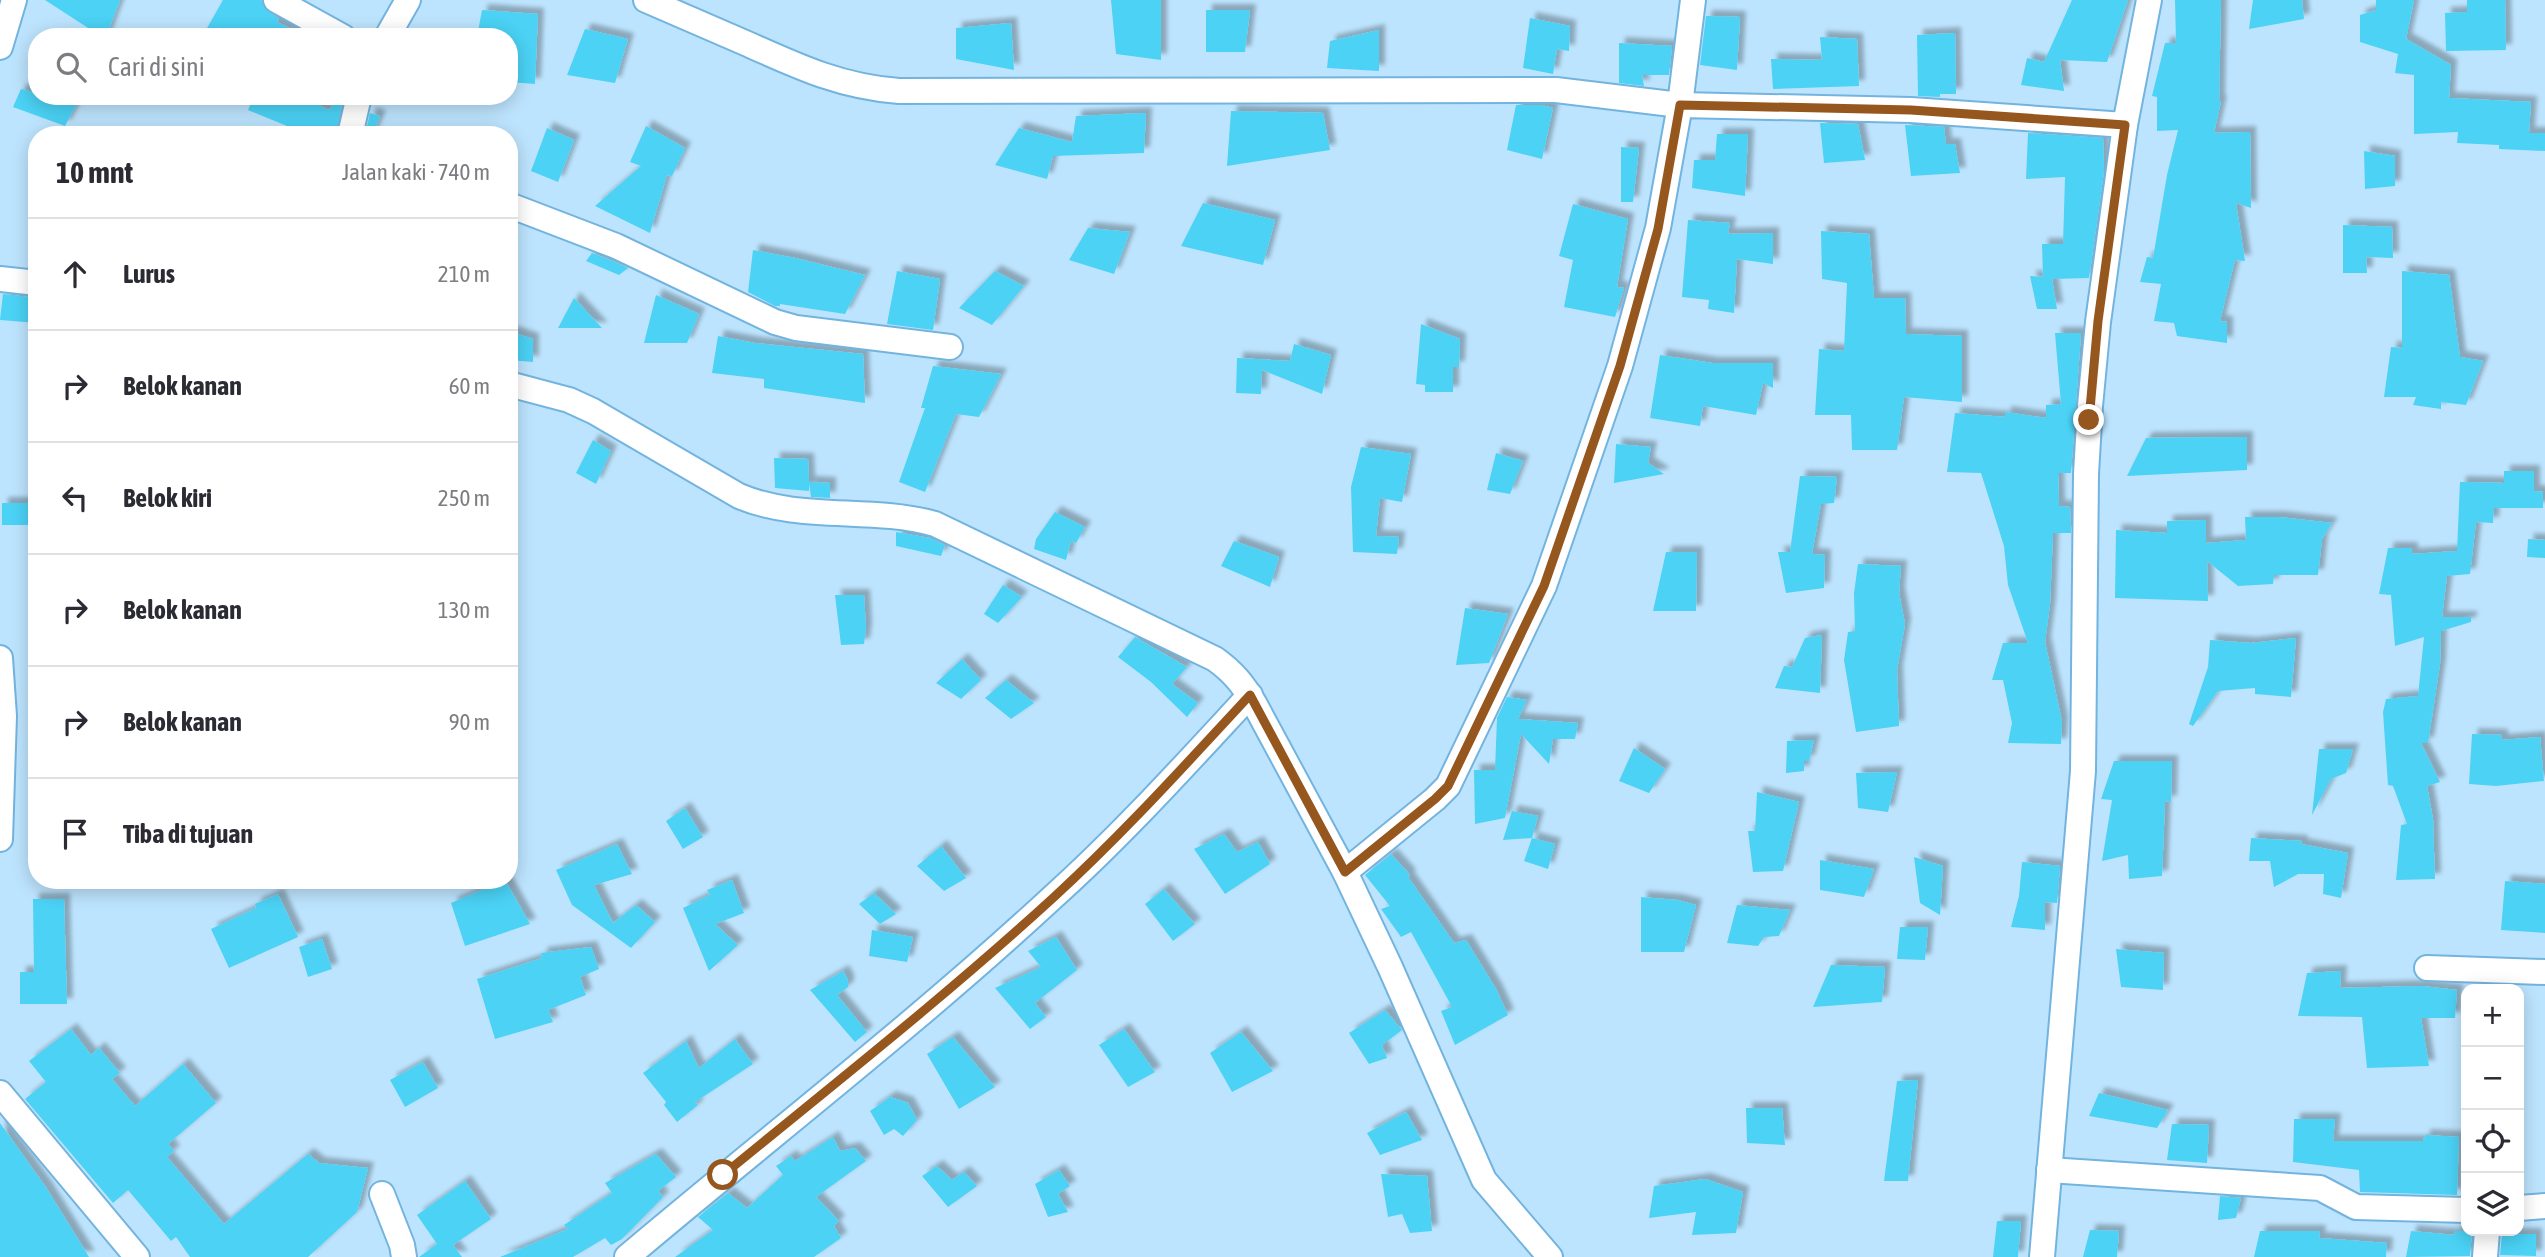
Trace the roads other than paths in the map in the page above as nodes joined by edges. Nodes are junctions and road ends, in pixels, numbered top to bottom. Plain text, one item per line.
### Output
1 (276, 0) edge
2 (408, 0) edge
3 (646, 0) edge
4 (1693, 0) edge
5 (2149, 0) edge
6 (7, 14) edge
7 (327, 28) edge
8 (392, 28) edge
9 (0, 47) edge
10 (357, 105) edge
11 (1680, 105) junction
12 (2125, 125) junction
13 (352, 126) edge
14 (518, 208) edge
15 (0, 279) edge
16 (28, 282) edge
17 (950, 347) dead end
18 (518, 386) edge
19 (0, 658) edge
20 (1250, 695) junction
21 (0, 839) edge
22 (1345, 872) junction
23 (2427, 968) dead end
24 (2545, 972) edge
25 (0, 1093) edge
26 (2049, 1170) junction
27 (382, 1194) dead end
28 (2545, 1206) edge
29 (2524, 1208) edge
30 (2461, 1210) edge
31 (2486, 1236) edge
32 (137, 1257) edge
33 (404, 1257) edge
34 (627, 1257) edge
35 (1550, 1257) edge
36 (2042, 1257) edge
37 (2484, 1257) edge

1 - 7 street
2 - 8 street
3 - 11 street
4 - 11 street
5 - 12 street
6 - 9 street
10 - 13 street
11 - 12 street
11 - 22 street
12 - 26 street
14 - 17 street
15 - 16 street
18 - 20 street
19 - 21 street
20 - 22 street
20 - 34 street
22 - 35 street
23 - 24 street
25 - 32 street
26 - 30 street
26 - 36 street
27 - 33 street
28 - 29 street
31 - 37 street

